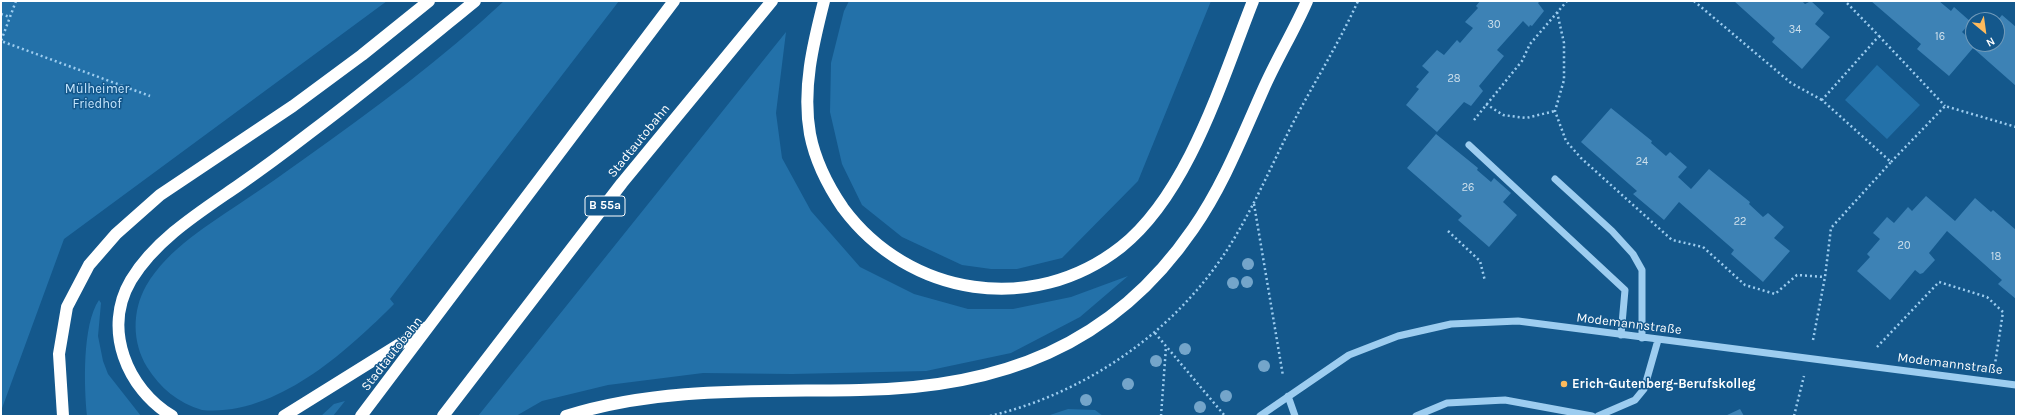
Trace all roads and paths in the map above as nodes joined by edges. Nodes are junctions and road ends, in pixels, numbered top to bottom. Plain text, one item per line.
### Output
1 (16, 1) edge
2 (429, 1) edge
3 (475, 1) edge
4 (674, 1) edge
5 (772, 1) edge
6 (824, 1) edge
7 (1253, 1) edge
8 (1307, 1) edge
9 (1567, 1) edge
10 (1694, 1) edge
11 (1845, 1) edge
12 (1557, 12) junction
13 (1, 14) edge
14 (10, 17) junction
15 (1879, 36) junction
16 (150, 96) dead end
17 (1822, 100) junction
18 (1486, 104) junction
19 (1945, 106) junction
20 (1555, 111) junction
21 (1474, 120) dead end
22 (2016, 127) edge
23 (1469, 145) dead end
24 (1891, 162) junction
25 (1555, 179) dead end
26 (1254, 203) dead end
27 (1448, 231) dead end
28 (1825, 277) junction
29 (1485, 281) dead end
30 (433, 324) junction
31 (1155, 333) dead end
32 (1621, 335) junction
33 (1642, 338) junction
34 (1658, 340) junction
35 (1812, 346) dead end
36 (1166, 347) junction
37 (1860, 365) junction
38 (1992, 382) junction
39 (2016, 385) edge
40 (1800, 393) dead end
41 (1288, 396) junction
42 (63, 416) edge
43 (172, 416) edge
44 (284, 416) edge
45 (361, 416) edge
46 (443, 416) edge
47 (566, 416) edge
48 (1161, 416) edge
49 (1225, 416) edge
50 (1260, 416) edge
51 (1295, 416) edge
52 (1416, 416) edge
53 (1592, 416) edge
54 (1598, 416) edge
55 (1794, 416) edge

1 - 14 path
2 - 42 highway
3 - 43 highway
4 - 30 highway, Stadtautobahn
5 - 46 highway, Stadtautobahn / B 55a
6 - 7 highway
8 - 47 highway
9 - 12 path
10 - 17 path
11 - 15 path
12 - 18 path
12 - 20 path
13 - 14 path
14 - 16 path
15 - 17 path
15 - 19 path
17 - 24 path
18 - 20 path
18 - 21 path
19 - 22 path
19 - 24 path
20 - 28 path
23 - 32 street
24 - 28 path
25 - 33 street
26 - 41 path
27 - 29 path
28 - 35 path
30 - 44 highway
30 - 45 highway, Stadtautobahn
31 - 36 path
32 - 33 street, Modemannstraße
32 - 41 street, Modemannstraße
33 - 34 street, Modemannstraße
34 - 37 street, Modemannstraße
34 - 54 street
36 - 48 path
36 - 49 path
37 - 38 street, Modemannstraße
37 - 38 path
38 - 39 street, Modemannstraße
40 - 55 path
41 - 50 street, Modemannstraße
41 - 51 street
52 - 53 street

